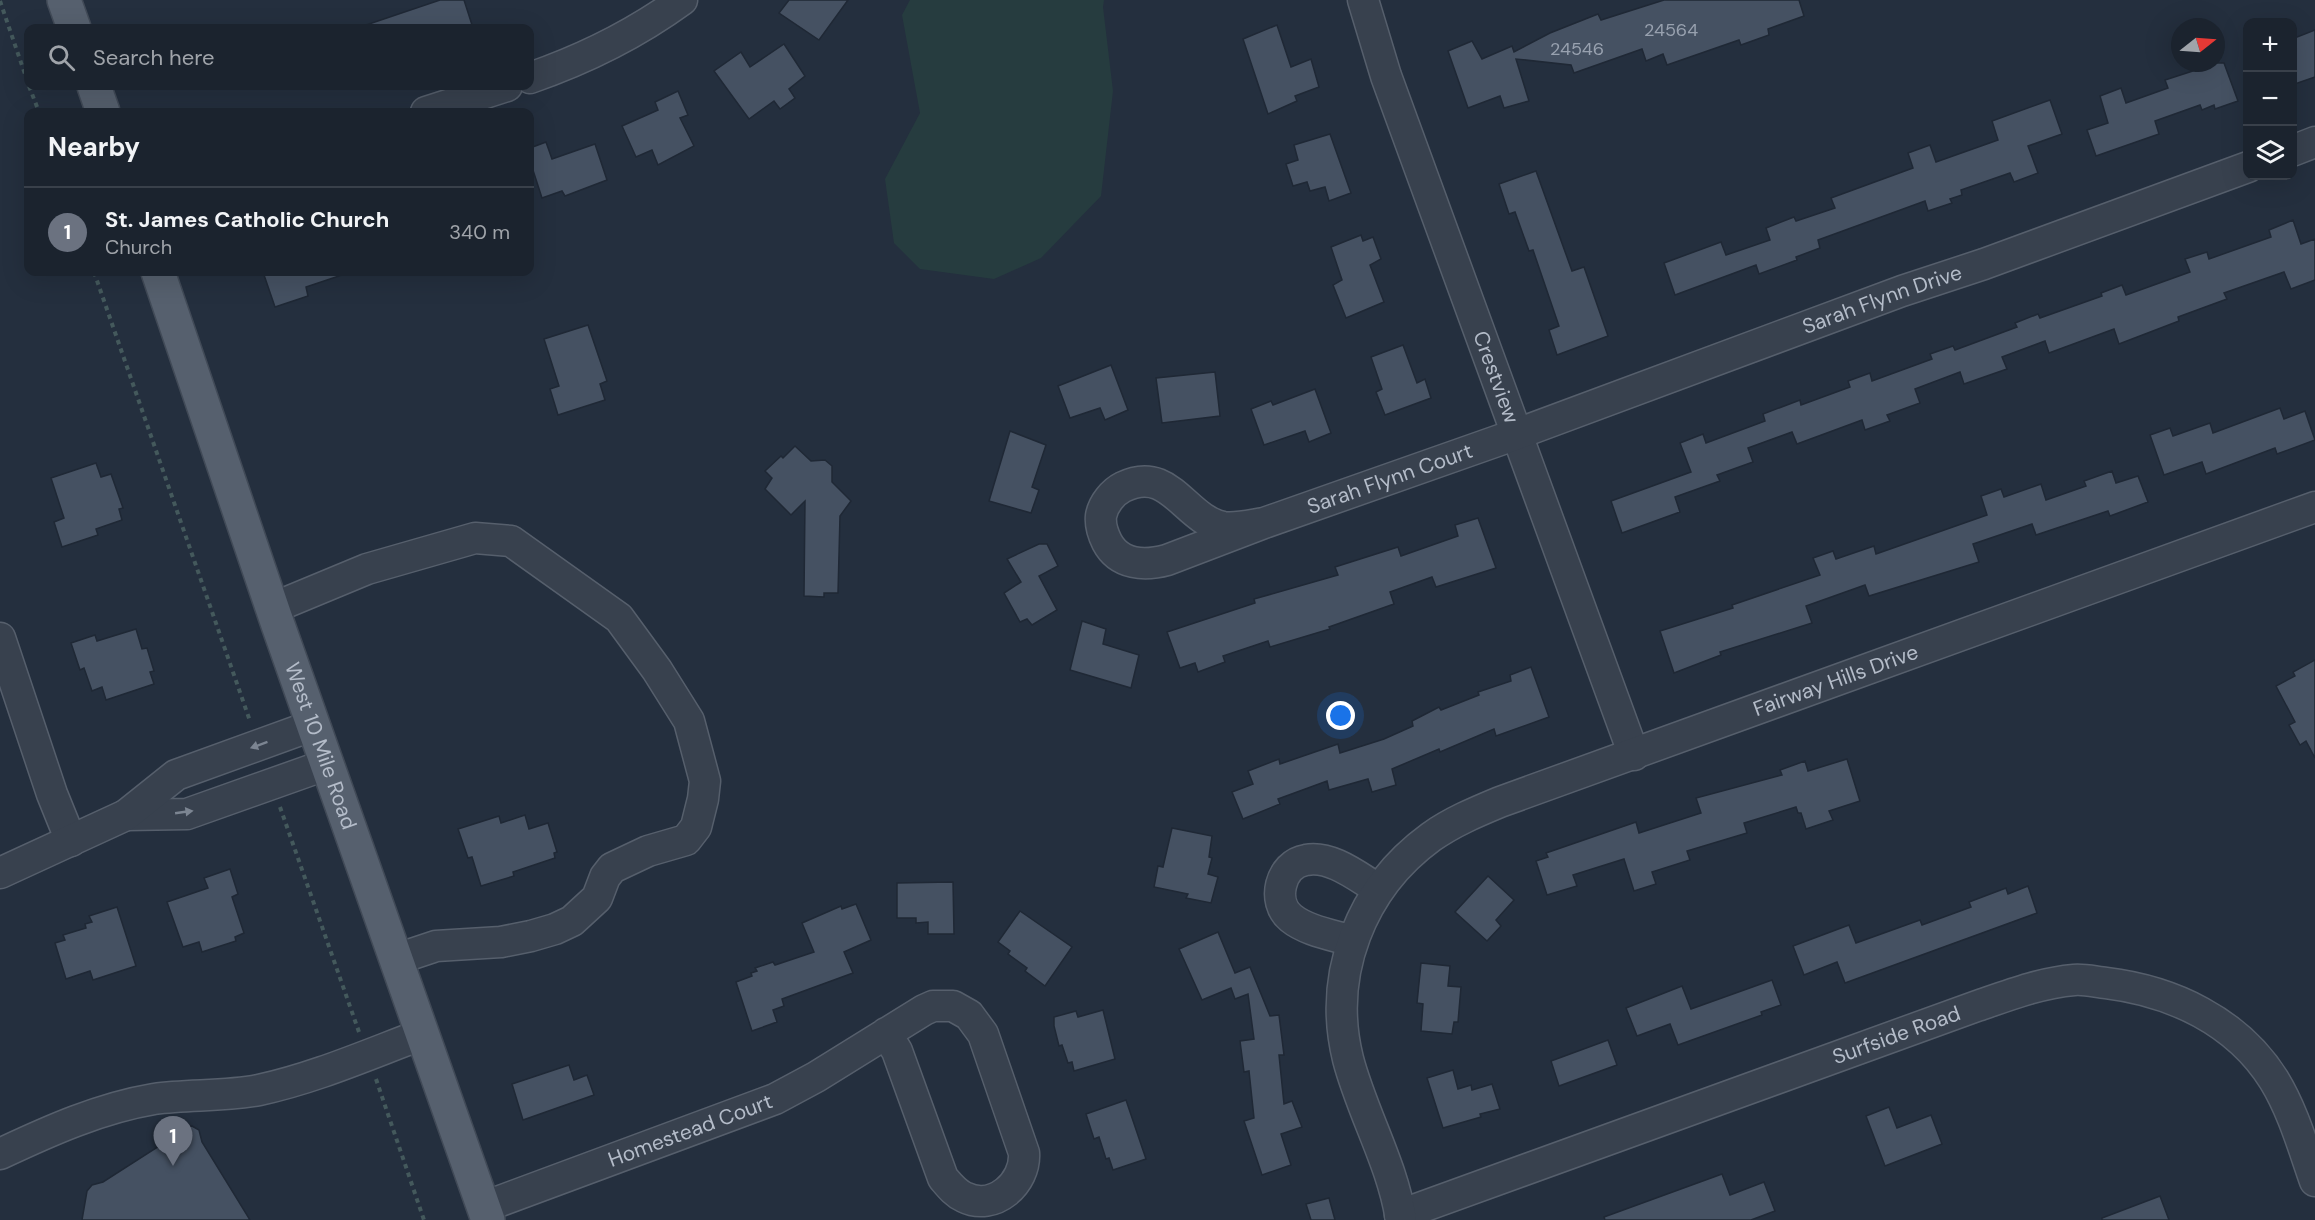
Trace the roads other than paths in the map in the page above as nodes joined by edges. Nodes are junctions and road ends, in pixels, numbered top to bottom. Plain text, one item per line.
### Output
1 (64, 0) edge
2 (682, 0) edge
3 (1363, 0) edge
4 (73, 24) edge
5 (534, 77) edge
6 (95, 90) edge
7 (495, 90) edge
8 (102, 108) edge
9 (438, 108) edge
10 (2315, 142) edge
11 (2297, 149) edge
12 (2243, 168) edge
13 (159, 276) edge
14 (1517, 434) junction
15 (2315, 507) edge
16 (1264, 523) junction
17 (273, 608) junction
18 (0, 638) edge
19 (314, 725) junction
20 (1634, 754) junction
21 (328, 764) junction
22 (126, 815) junction
23 (71, 841) junction
24 (0, 873) edge
25 (1378, 889) junction
26 (1352, 941) junction
27 (397, 959) junction
28 (886, 1033) junction
29 (423, 1034) junction
30 (0, 1154) edge
31 (2315, 1181) edge
32 (486, 1213) edge
33 (1401, 1217) edge

1 - 4 main road
2 - 5 street
3 - 14 street, Crestview
6 - 8 main road
7 - 9 street
10 - 11 street
12 - 14 street, Sarah Flynn Drive
13 - 17 main road, West 10 Mile Road
14 - 16 street, Sarah Flynn Court
14 - 20 street, Crestview
15 - 20 street, Fairway Hills Drive
16 - 16 street, Sarah Flynn Court
17 - 19 main road, West 10 Mile Road
17 - 27 street
18 - 23 street
19 - 21 main road, West 10 Mile Road
19 -> 22 street
20 - 25 street, Fairway Hills Drive
22 -> 21 street
21 - 27 main road, West 10 Mile Road
22 - 23 street
23 - 24 street
25 - 26 street, Fairway Hills Drive
25 - 26 street
26 - 33 street, Fairway Hills Drive
27 - 29 main road, West 10 Mile Road
28 - 28 street, Homestead Court
28 - 32 street, Homestead Court
29 - 30 street
29 - 32 main road, West 10 Mile Road
31 - 33 street, Surfside Road

